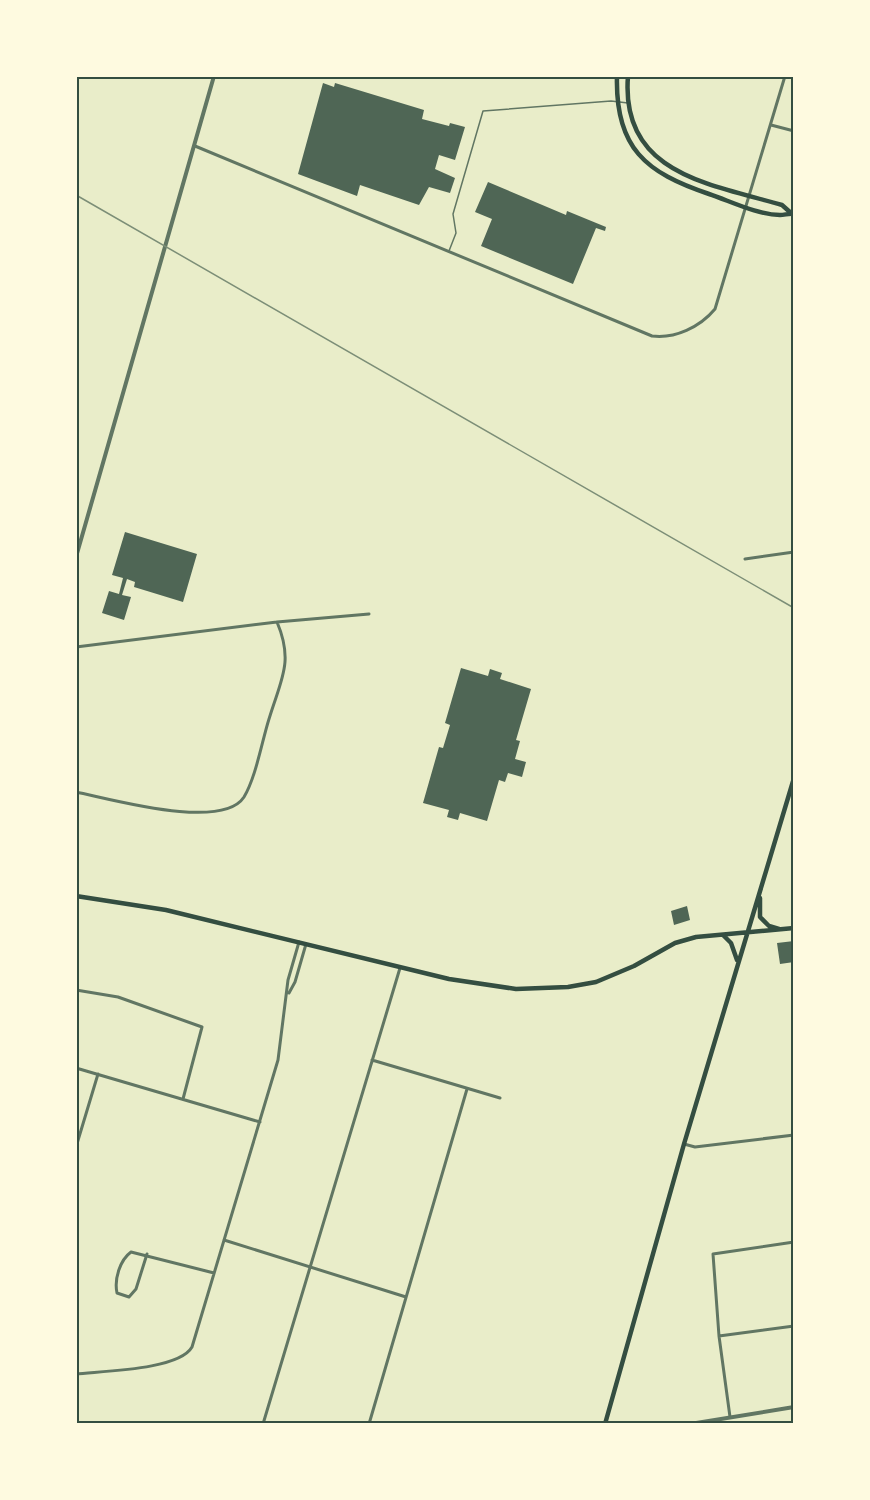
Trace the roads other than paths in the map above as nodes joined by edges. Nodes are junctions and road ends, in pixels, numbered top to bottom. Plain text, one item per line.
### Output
1 (214, 76) edge
2 (617, 76) edge
3 (628, 76) edge
4 (786, 76) edge
5 (616, 101) junction
6 (628, 103) junction
7 (771, 125) junction
8 (794, 131) edge
9 (195, 146) junction
10 (750, 195) junction
11 (747, 206) junction
12 (792, 213) edge
13 (449, 251) junction
14 (794, 552) edge
15 (76, 557) edge
16 (745, 559) dead end
17 (369, 614) dead end
18 (277, 622) junction
19 (76, 647) edge
20 (794, 778) edge
21 (76, 792) edge
22 (761, 886) junction
23 (76, 896) edge
24 (794, 928) edge
25 (784, 930) junction
26 (747, 932) junction
27 (723, 935) junction
28 (299, 942) junction
29 (306, 944) junction
30 (737, 962) junction
31 (400, 968) junction
32 (76, 990) edge
33 (288, 994) junction
34 (372, 1060) junction
35 (76, 1068) edge
36 (98, 1074) junction
37 (467, 1089) junction
38 (500, 1098) dead end
39 (183, 1099) junction
40 (260, 1122) junction
41 (794, 1135) edge
42 (684, 1144) junction
43 (76, 1147) edge
44 (224, 1240) junction
45 (794, 1242) edge
46 (147, 1254) junction
47 (310, 1267) junction
48 (214, 1273) junction
49 (406, 1297) junction
50 (794, 1326) edge
51 (719, 1336) junction
52 (76, 1374) edge
53 (794, 1407) edge
54 (730, 1418) junction
55 (263, 1424) edge
56 (369, 1424) edge
57 (605, 1424) edge
58 (690, 1424) edge

1 - 9 street
2 - 5 main road
3 - 6 main road
4 - 7 street
5 - 6 lane
5 - 11 main road
5 - 13 lane
6 - 10 main road
7 - 8 street
7 - 10 street
9 - 13 street
9 - 15 street
10 - 11 street
10 - 12 main road
11 - 12 main road
11 - 13 street
14 - 16 street
17 - 18 street
18 - 19 street
18 - 21 street
20 - 22 main road
22 - 25 main road
22 - 26 main road
23 - 28 main road
24 - 25 main road
25 - 26 main road
26 - 27 main road
26 - 30 main road
27 - 30 main road
27 - 31 main road
28 - 29 main road
28 - 33 street
29 - 31 main road
29 - 33 street
30 - 42 main road
31 - 34 street
32 - 39 street
33 - 40 street
34 - 37 street
34 - 47 street
35 - 36 street
36 - 39 street
36 - 43 street
37 - 38 street
37 - 49 street
39 - 40 street
40 - 44 street
41 - 42 street
42 - 57 main road
44 - 47 street
44 - 48 street
45 - 51 street
46 - 46 street
46 - 48 street
47 - 49 street
47 - 55 street
48 - 52 street
49 - 56 street
50 - 51 street
51 - 54 street
53 - 54 street
54 - 58 street

